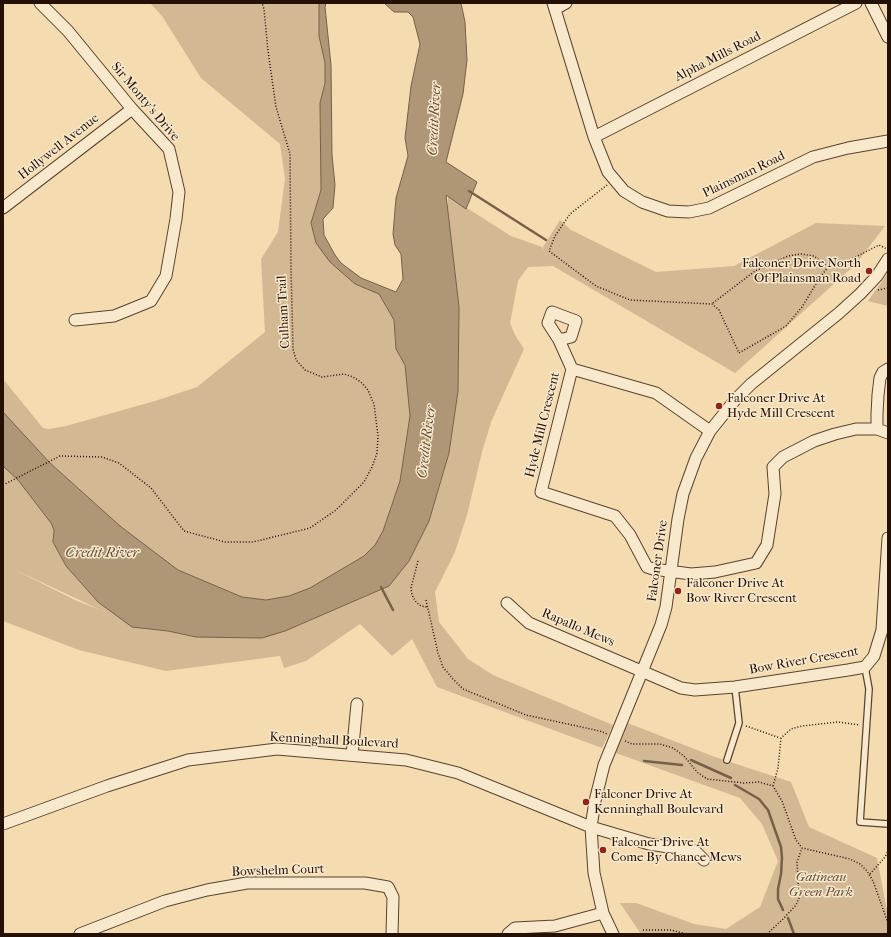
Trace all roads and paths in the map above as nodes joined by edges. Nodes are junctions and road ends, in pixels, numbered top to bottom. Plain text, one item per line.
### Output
1 (40, 3) edge
2 (262, 3) edge
3 (566, 3) edge
4 (856, 3) edge
5 (872, 3) edge
6 (554, 6) edge
7 (888, 37) edge
8 (132, 109) junction
9 (594, 137) junction
10 (888, 141) edge
11 (614, 179) junction
12 (3, 208) edge
13 (888, 249) edge
14 (888, 259) edge
15 (828, 267) junction
16 (712, 304) junction
17 (75, 320) dead end
18 (559, 340) dead end
19 (572, 369) junction
20 (888, 369) edge
21 (710, 431) junction
22 (883, 431) edge
23 (3, 485) edge
24 (888, 538) edge
25 (418, 561) dead end
26 (670, 571) junction
27 (426, 600) dead end
28 (506, 603) dead end
29 (427, 608) junction
30 (865, 667) junction
31 (643, 671) junction
32 (735, 687) junction
33 (357, 704) dead end
34 (739, 723) junction
35 (866, 726) junction
36 (615, 738) junction
37 (781, 738) junction
38 (352, 755) junction
39 (727, 760) dead end
40 (773, 786) junction
41 (3, 824) edge
42 (888, 824) edge
43 (591, 827) junction
44 (802, 848) junction
45 (888, 851) edge
46 (704, 860) dead end
47 (870, 874) junction
48 (602, 913) junction
49 (888, 923) edge
50 (643, 930) dead end
51 (80, 934) edge
52 (392, 934) edge
53 (508, 934) edge
54 (613, 934) edge
55 (687, 934) edge
56 (767, 934) edge

1 - 8 street, Sir Monty's Drive
2 - 23 path, Culham Trail
3 - 6 street
4 - 9 street, Alpha Mills Road
5 - 7 street
6 - 9 street, Plainsman Road
8 - 12 street, Hollywell Avenue
8 - 17 street, Sir Monty's Drive
9 - 11 street, Plainsman Road
10 - 11 street, Plainsman Road
11 - 16 path
13 - 15 path
14 - 21 street, Falconer Drive
15 - 16 path
15 - 16 path
18 - 19 street, Hyde Mill Crescent
19 - 21 street, Hyde Mill Crescent
19 - 26 street, Hyde Mill Crescent
20 - 22 street
21 - 26 street, Falconer Drive
22 - 26 street
24 - 30 street, Bow River Crescent
25 - 29 path
26 - 31 street, Falconer Drive
27 - 29 path
28 - 31 street, Rapallo Mews
29 - 36 path
30 - 32 street, Bow River Crescent
30 - 35 lane
31 - 32 street, Bow River Crescent
31 - 36 street, Falconer Drive
32 - 34 lane
33 - 38 street
34 - 37 path
34 - 39 lane
35 - 37 path
35 - 42 lane
36 - 40 path
36 - 43 street, Falconer Drive
37 - 40 path
38 - 41 street, Kenninghall Boulevard
38 - 43 street, Kenninghall Boulevard
40 - 44 path
43 - 46 street, Kenninghall Boulevard
43 - 48 street, Falconer Drive
44 - 47 path
44 - 56 path
45 - 47 path
47 - 49 path
48 - 53 street
48 - 54 street, Falconer Drive
50 - 55 path
51 - 52 street, Bowshelm Court

